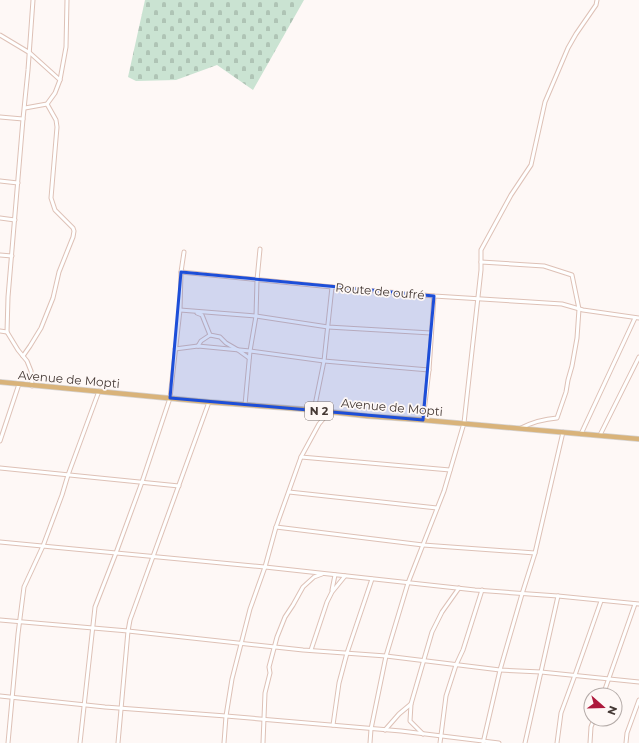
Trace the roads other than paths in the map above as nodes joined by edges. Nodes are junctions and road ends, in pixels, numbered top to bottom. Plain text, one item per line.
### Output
1 (33, 0) edge
2 (67, 0) edge
3 (597, 0) edge
4 (0, 35) edge
5 (30, 53) junction
6 (60, 80) junction
7 (47, 104) junction
8 (25, 108) junction
9 (0, 117) edge
10 (23, 119) junction
11 (0, 181) edge
12 (18, 183) junction
13 (0, 218) edge
14 (15, 220) junction
15 (260, 249) dead end
16 (184, 252) dead end
17 (0, 255) edge
18 (12, 256) junction
19 (481, 262) junction
20 (182, 272) junction
21 (257, 280) junction
22 (332, 287) junction
23 (434, 296) junction
24 (478, 298) junction
25 (579, 309) junction
26 (180, 310) junction
27 (194, 311) junction
28 (256, 316) junction
29 (635, 318) junction
30 (639, 318) edge
31 (328, 327) junction
32 (0, 331) edge
33 (7, 332) junction
34 (431, 333) junction
35 (210, 335) junction
36 (198, 346) junction
37 (175, 349) junction
38 (238, 350) junction
39 (250, 351) junction
40 (23, 356) junction
41 (639, 356) edge
42 (249, 358) junction
43 (324, 361) junction
44 (429, 370) junction
45 (0, 382) edge
46 (19, 384) junction
47 (32, 386) junction
48 (99, 391) junction
49 (170, 398) junction
50 (210, 402) junction
51 (245, 405) junction
52 (314, 410) junction
53 (329, 412) junction
54 (423, 420) junction
55 (464, 423) junction
56 (520, 428) junction
57 (563, 432) junction
58 (581, 434) junction
59 (600, 435) junction
60 (639, 439) edge
61 (0, 441) edge
62 (301, 457) junction
63 (0, 468) edge
64 (450, 470) junction
65 (68, 475) junction
66 (142, 482) junction
67 (179, 486) junction
68 (289, 492) junction
69 (437, 508) junction
70 (276, 527) junction
71 (0, 542) edge
72 (423, 545) junction
73 (43, 546) junction
74 (116, 553) junction
75 (535, 553) junction
76 (153, 557) junction
77 (265, 567) junction
78 (324, 574) junction
79 (335, 575) junction
80 (345, 576) junction
81 (372, 579) junction
82 (408, 583) junction
83 (459, 588) junction
84 (482, 590) junction
85 (332, 592) junction
86 (522, 594) junction
87 (558, 596) junction
88 (601, 601) junction
89 (637, 604) edge
90 (0, 620) edge
91 (20, 622) junction
92 (92, 628) junction
93 (128, 632) junction
94 (241, 642) junction
95 (274, 646) junction
96 (311, 650) junction
97 (346, 653) junction
98 (386, 656) junction
99 (424, 660) junction
100 (456, 664) junction
101 (500, 670) junction
102 (541, 672) junction
103 (575, 675) junction
104 (609, 680) junction
105 (639, 682) edge
106 (606, 687) edge
107 (0, 696) edge
108 (13, 698) junction
109 (639, 700) edge
110 (411, 704) junction
111 (84, 705) junction
112 (121, 708) junction
113 (226, 716) junction
114 (265, 719) junction
115 (333, 725) junction
116 (591, 727) edge
117 (371, 729) junction
118 (385, 730) junction
119 (423, 734) junction
120 (441, 736) junction
121 (483, 742) edge
122 (8, 743) edge
123 (80, 743) edge
124 (118, 743) edge
125 (224, 743) edge
126 (263, 743) edge
127 (370, 743) edge
128 (440, 743) edge
129 (499, 743) edge
130 (525, 743) edge
131 (557, 743) edge
132 (590, 743) edge
133 (626, 743) edge

1 - 5 street
2 - 6 street
3 - 19 street
4 - 5 street
5 - 6 street
5 - 8 street
6 - 7 street
7 - 8 street
7 - 40 street
8 - 10 street
9 - 10 street
10 - 12 street
11 - 12 street
12 - 14 street
13 - 14 street
14 - 18 street
15 - 21 street
16 - 20 street
17 - 18 street
18 - 33 street
19 - 24 street
19 - 25 street
20 - 21 street, Route de oufré
20 - 26 street
21 - 22 street, Route de oufré
21 - 28 street
22 - 23 street, Route de oufré
22 - 31 street
23 - 24 street, Route de oufré
23 - 34 street
24 - 25 street, Route de oufré
24 - 55 street
25 - 29 street, Route de oufré
25 - 56 street
26 - 27 street
26 - 37 street
27 - 28 street
27 - 35 street
28 - 31 street
28 - 39 street
29 - 30 street, Route de oufré
29 - 58 street
31 - 34 street
31 - 43 street
32 - 33 street
33 - 40 street
34 - 44 street
35 - 36 street
35 - 38 street
36 - 37 street
36 - 38 street
37 - 49 street
38 - 39 street
38 - 42 street
39 - 42 street
39 - 43 street
40 - 47 street
41 - 59 street
42 - 51 street
43 - 44 street
43 - 52 street
44 - 54 street
45 - 46 main road, Avenue de Mopti / N 2
46 - 47 main road, Avenue de Mopti / N 2
46 - 61 street
47 - 48 main road, Avenue de Mopti / N 2
48 - 49 main road, Avenue de Mopti / N 2
48 - 65 street
49 - 50 main road, Avenue de Mopti / N 2
49 - 66 street
50 - 51 main road, Avenue de Mopti / N 2
50 - 67 street
51 - 52 main road, Avenue de Mopti / N 2
52 - 53 main road, Avenue de Mopti / N 2
53 - 54 main road, Avenue de Mopti / N 2
53 - 62 street
54 - 55 main road, Avenue de Mopti / N 2
55 - 56 main road, Avenue de Mopti / N 2
55 - 64 street
56 - 57 main road, Avenue de Mopti / N 2
57 - 58 main road, Avenue de Mopti / N 2
57 - 75 street
58 - 59 main road, Avenue de Mopti / N 2
59 - 60 main road, Avenue de Mopti / N 2
62 - 64 street
62 - 68 street
63 - 65 street
64 - 69 street
65 - 66 street
65 - 73 street
66 - 67 street
66 - 74 street
67 - 76 street
68 - 69 street
68 - 70 street
69 - 72 street
70 - 72 street
70 - 77 street
71 - 73 street
72 - 75 street
72 - 82 street
73 - 74 street
73 - 91 street
74 - 76 street
74 - 92 street
75 - 86 street
76 - 77 street
76 - 93 street
77 - 78 street
77 - 94 street
78 - 79 street
78 - 95 street
79 - 80 street
79 - 85 street
80 - 81 street
80 - 85 street
81 - 82 street
81 - 97 street
82 - 83 street
82 - 98 street
83 - 84 street
83 - 99 street
84 - 86 street
84 - 100 street
85 - 96 street
86 - 87 street
86 - 101 street
87 - 88 street
87 - 102 street
88 - 89 street
88 - 103 street
89 - 104 street
90 - 91 street
91 - 92 street
91 - 108 street
92 - 93 street
92 - 111 street
93 - 94 street
93 - 112 street
94 - 95 street
94 - 113 street
95 - 96 street
95 - 114 street
96 - 97 street
97 - 98 street
97 - 115 street
98 - 99 street
98 - 117 street
99 - 100 street
99 - 110 street
100 - 101 street
100 - 120 street
101 - 102 street
101 - 121 street
102 - 103 street
102 - 130 street
103 - 104 street
103 - 131 street
104 - 105 street
104 - 106 street
107 - 108 street
108 - 111 street
108 - 122 street
109 - 133 street
110 - 118 street
110 - 119 street
111 - 112 street
111 - 123 street
112 - 113 street
112 - 124 street
113 - 114 street
113 - 125 street
114 - 115 street
114 - 126 street
115 - 117 street
116 - 132 street
117 - 118 street
117 - 127 street
118 - 119 street
119 - 120 street
120 - 121 street
120 - 128 street
121 - 129 street

